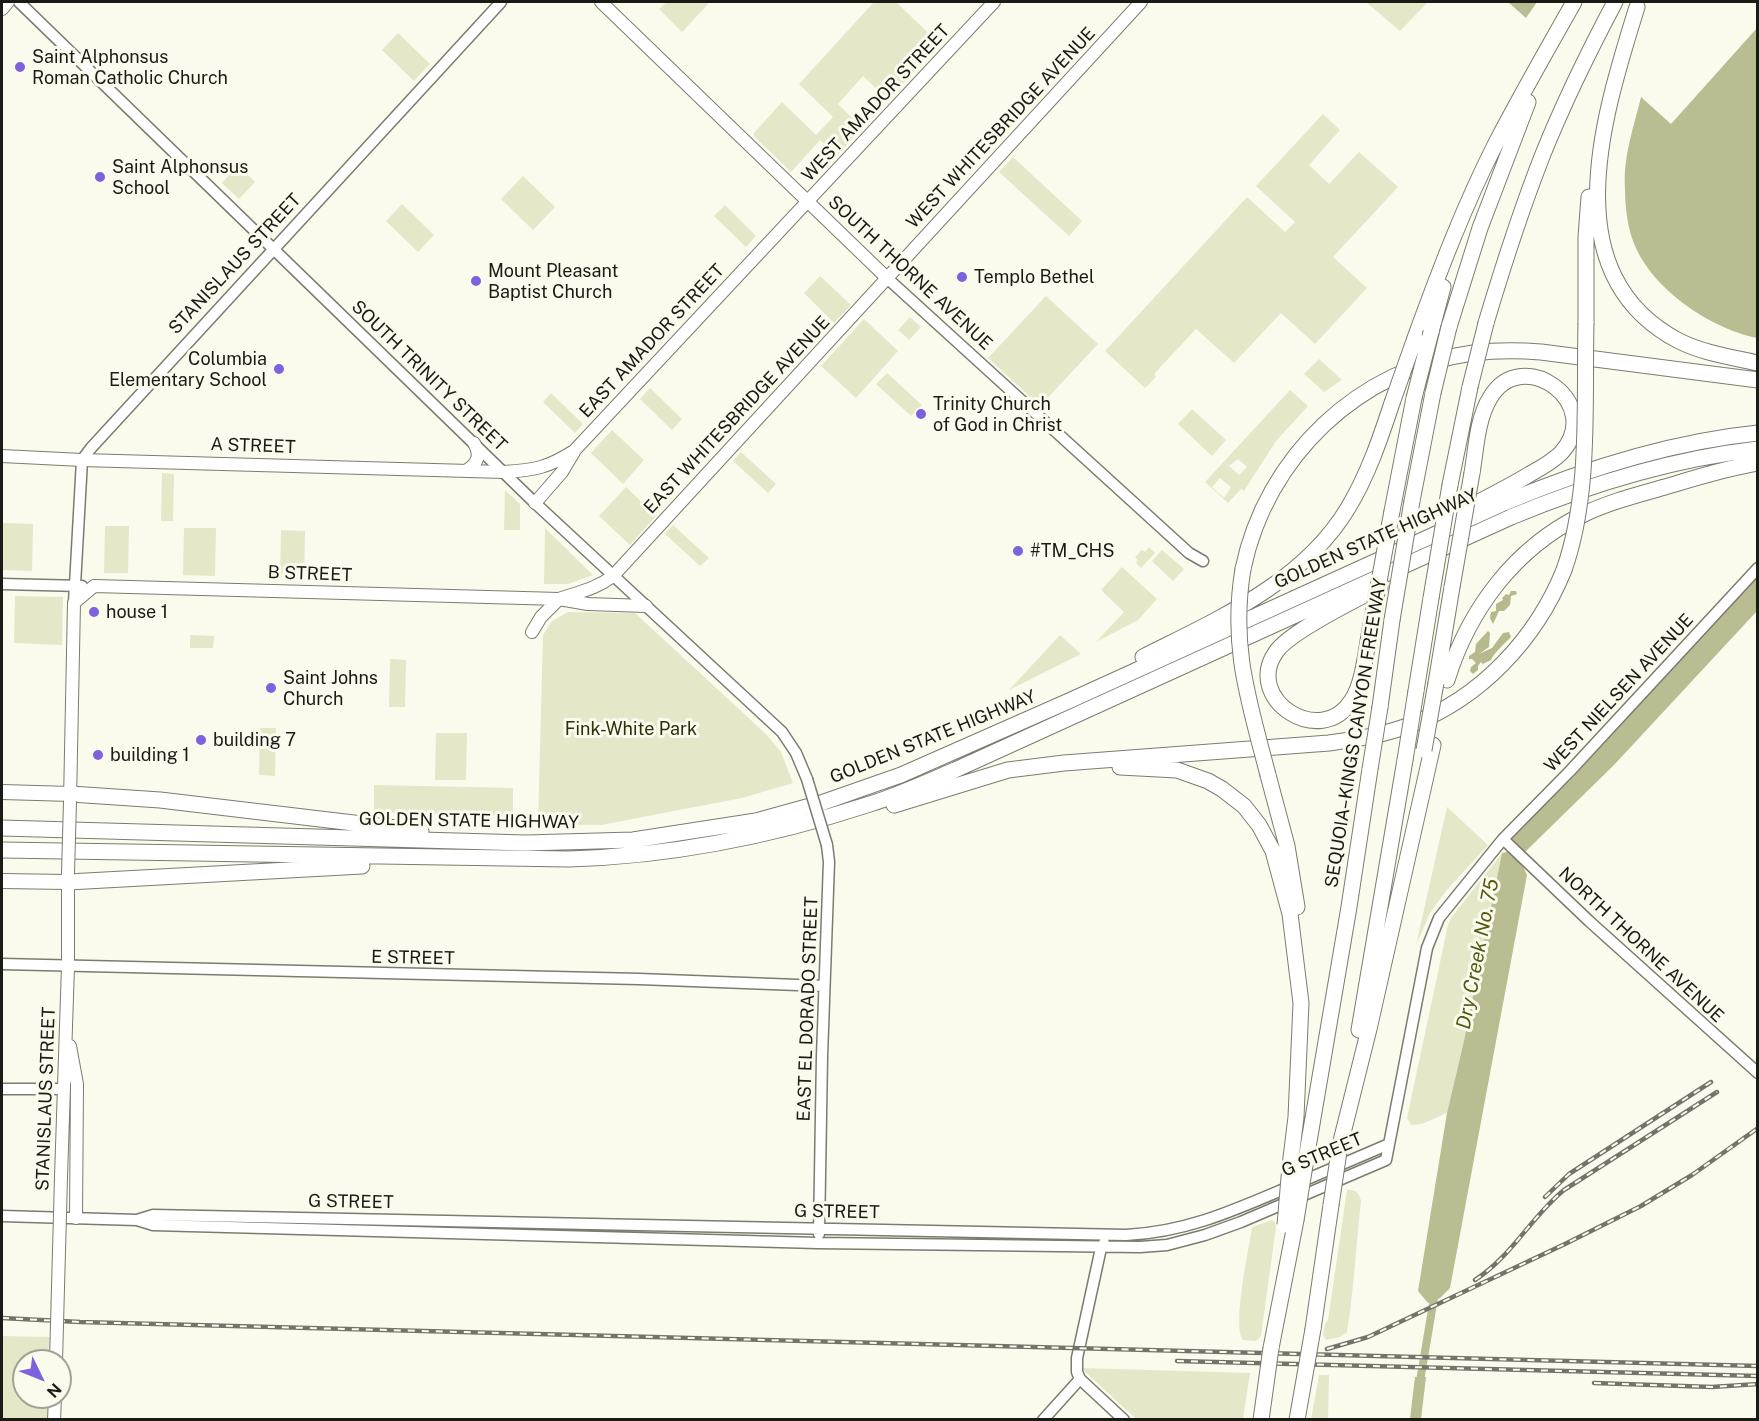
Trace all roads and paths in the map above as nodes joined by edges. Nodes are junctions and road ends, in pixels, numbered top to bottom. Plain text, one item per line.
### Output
1 (8, 2) edge
2 (19, 2) edge
3 (501, 2) edge
4 (601, 2) edge
5 (994, 2) edge
6 (1141, 2) edge
7 (1575, 2) edge
8 (1615, 2) edge
9 (1638, 4) edge
10 (2, 9) edge
11 (1475, 187) junction
12 (808, 202) junction
13 (274, 249) junction
14 (887, 279) junction
15 (1758, 363) edge
16 (1758, 380) edge
17 (1758, 433) edge
18 (474, 443) junction
19 (1758, 449) edge
20 (574, 451) junction
21 (2, 456) edge
22 (82, 460) junction
23 (1758, 463) edge
24 (466, 471) junction
25 (504, 472) junction
26 (1561, 496) junction
27 (535, 502) junction
28 (1203, 561) dead end
29 (1758, 568) edge
30 (613, 576) junction
31 (2, 584) edge
32 (76, 586) junction
33 (93, 586) junction
34 (560, 599) junction
35 (1286, 601) junction
36 (74, 603) junction
37 (646, 606) junction
38 (532, 632) dead end
39 (1442, 682) junction
40 (950, 754) junction
41 (1027, 767) junction
42 (807, 779) joint
43 (2, 792) edge
44 (70, 798) junction
45 (2, 826) edge
46 (774, 833) junction
47 (1505, 841) junction
48 (526, 843) junction
49 (2, 851) edge
50 (522, 859) junction
51 (68, 878) junction
52 (2, 880) edge
53 (2, 964) edge
54 (68, 966) junction
55 (824, 986) junction
56 (1301, 1003) junction
57 (66, 1027) junction
58 (1758, 1073) edge
59 (2, 1089) edge
60 (63, 1089) junction
61 (1389, 1144) junction
62 (1340, 1145) junction
63 (1237, 1209) junction
64 (2, 1216) edge
65 (76, 1218) junction
66 (137, 1220) junction
67 (1241, 1222) junction
68 (1290, 1222) junction
69 (819, 1228) junction
70 (1098, 1234) junction
71 (1110, 1234) junction
72 (818, 1243) junction
73 (1101, 1248) junction
74 (56, 1349) edge
75 (1080, 1379) junction
76 (1043, 1419) edge
77 (1124, 1419) edge
78 (1261, 1419) edge
79 (1297, 1419) edge

1 - 10 main road
2 - 13 street, SOUTH TRINITY STREET
3 - 13 street, STANISLAUS STREET
4 - 12 main road, SOUTH THORNE AVENUE
5 - 12 main road, WEST AMADOR STREET
6 - 14 main road, WEST WHITESBRIDGE AVENUE
7 - 11 highway
7 - 68 highway, SEQUOIA–KINGS CANYON FREEWAY, bridge
8 - 62 highway, bridge
9 - 15 highway
9 - 41 highway, bridge
11 - 26 highway, bridge
11 - 40 highway, bridge
12 - 14 main road, SOUTH THORNE AVENUE
12 - 20 main road, EAST AMADOR STREET
13 - 18 street, SOUTH TRINITY STREET
13 - 22 street, STANISLAUS STREET
14 - 28 street, SOUTH THORNE AVENUE
14 - 30 main road, EAST WHITESBRIDGE AVENUE
16 - 56 highway, bridge
17 - 35 highway, GOLDEN STATE HIGHWAY
18 - 24 main road
18 - 25 street, SOUTH TRINITY STREET
19 - 26 highway, GOLDEN STATE HIGHWAY
20 - 25 main road, EAST AMADOR STREET
20 - 27 main road
21 - 22 main road, A STREET
22 - 24 main road, A STREET
22 - 32 street
23 - 39 highway
24 - 25 main road, A STREET
25 - 27 street, SOUTH TRINITY STREET
26 - 46 highway, GOLDEN STATE HIGHWAY
27 - 30 street, SOUTH TRINITY STREET
29 - 47 street, WEST NIELSEN AVENUE
30 - 34 main road, B STREET
30 - 37 street, SOUTH TRINITY STREET
31 - 32 street, B STREET
32 - 33 street, B STREET
32 - 36 street
33 - 34 main road, B STREET
33 - 36 main road
34 - 37 main road
34 - 38 main road
35 - 39 highway, bridge
35 - 40 highway, GOLDEN STATE HIGHWAY
36 - 44 main road, STANISLAUS STREET
37 - 42 street, SOUTH TRINITY STREET
39 - 62 highway, bridge
40 - 48 highway, GOLDEN STATE HIGHWAY
41 - 46 highway
41 - 56 highway
42 - 55 street, EAST EL DORADO STREET, bridge
43 - 44 main road
44 - 48 highway
44 - 51 main road, STANISLAUS STREET, bridge
45 - 48 highway, GOLDEN STATE HIGHWAY
46 - 50 highway, GOLDEN STATE HIGHWAY
47 - 58 street, NORTH THORNE AVENUE
47 - 61 street, WEST NIELSEN AVENUE
49 - 50 highway, GOLDEN STATE HIGHWAY
50 - 51 highway
51 - 52 main road
51 - 54 main road, STANISLAUS STREET
53 - 54 street, E STREET
54 - 55 street, E STREET
54 - 57 main road, STANISLAUS STREET
55 - 69 street, EAST EL DORADO STREET
56 - 68 highway, bridge
57 - 60 main road, STANISLAUS STREET
57 - 65 main road
59 - 60 street
60 - 74 main road, STANISLAUS STREET, bridge
61 - 63 street, G STREET
61 - 67 street, G STREET
62 - 79 highway, bridge
63 - 67 street
63 - 71 street, G STREET
64 - 65 street, G STREET
65 - 66 street, G STREET
66 - 69 street, G STREET
66 - 72 street, G STREET
67 - 73 street, G STREET
68 - 78 highway, SEQUOIA–KINGS CANYON FREEWAY, bridge
69 - 70 street, G STREET
69 - 72 street, EAST EL DORADO STREET
70 - 71 street, G STREET
70 - 73 street
71 - 73 street
72 - 73 street, G STREET
73 - 75 street
75 - 76 street
75 - 77 street

